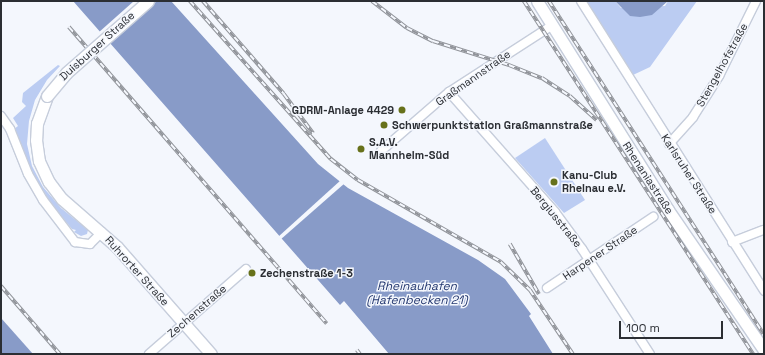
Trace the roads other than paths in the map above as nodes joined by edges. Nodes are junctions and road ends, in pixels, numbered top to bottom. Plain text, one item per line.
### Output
1 (148, 1) edge
2 (537, 1) edge
3 (581, 1) edge
4 (756, 1) edge
5 (551, 26) junction
6 (449, 92) junction
7 (1, 116) edge
8 (669, 144) junction
9 (381, 151) dead end
10 (653, 217) dead end
11 (764, 230) edge
12 (102, 232) junction
13 (732, 242) junction
14 (590, 260) junction
15 (246, 269) dead end
16 (547, 288) dead end
17 (764, 291) edge
18 (184, 323) junction
19 (764, 350) edge
20 (149, 354) edge
21 (211, 354) edge
22 (650, 354) edge

1 - 12 street, Duisburger Straße, bridge
2 - 5 street, Rhenaniastraße
3 - 8 street, Karlsruher Straße
4 - 8 street, Stengelhofstraße
5 - 6 street, Graßmannstraße
5 - 19 street, Rhenaniastraße
6 - 9 street, Graßmannstraße
6 - 14 street, Bergiusstraße
7 - 12 street, Ruhrorter Straße
8 - 13 street, Karlsruher Straße
10 - 14 street, Harpener Straße
11 - 13 street
12 - 18 street, Ruhrorter Straße
13 - 17 street, Karlsruher Straße
14 - 16 street, Harpener Straße
14 - 22 street, Bergiusstraße
15 - 18 street, Zechenstraße
18 - 20 street, Zechenstraße
18 - 21 street, Ruhrorter Straße

